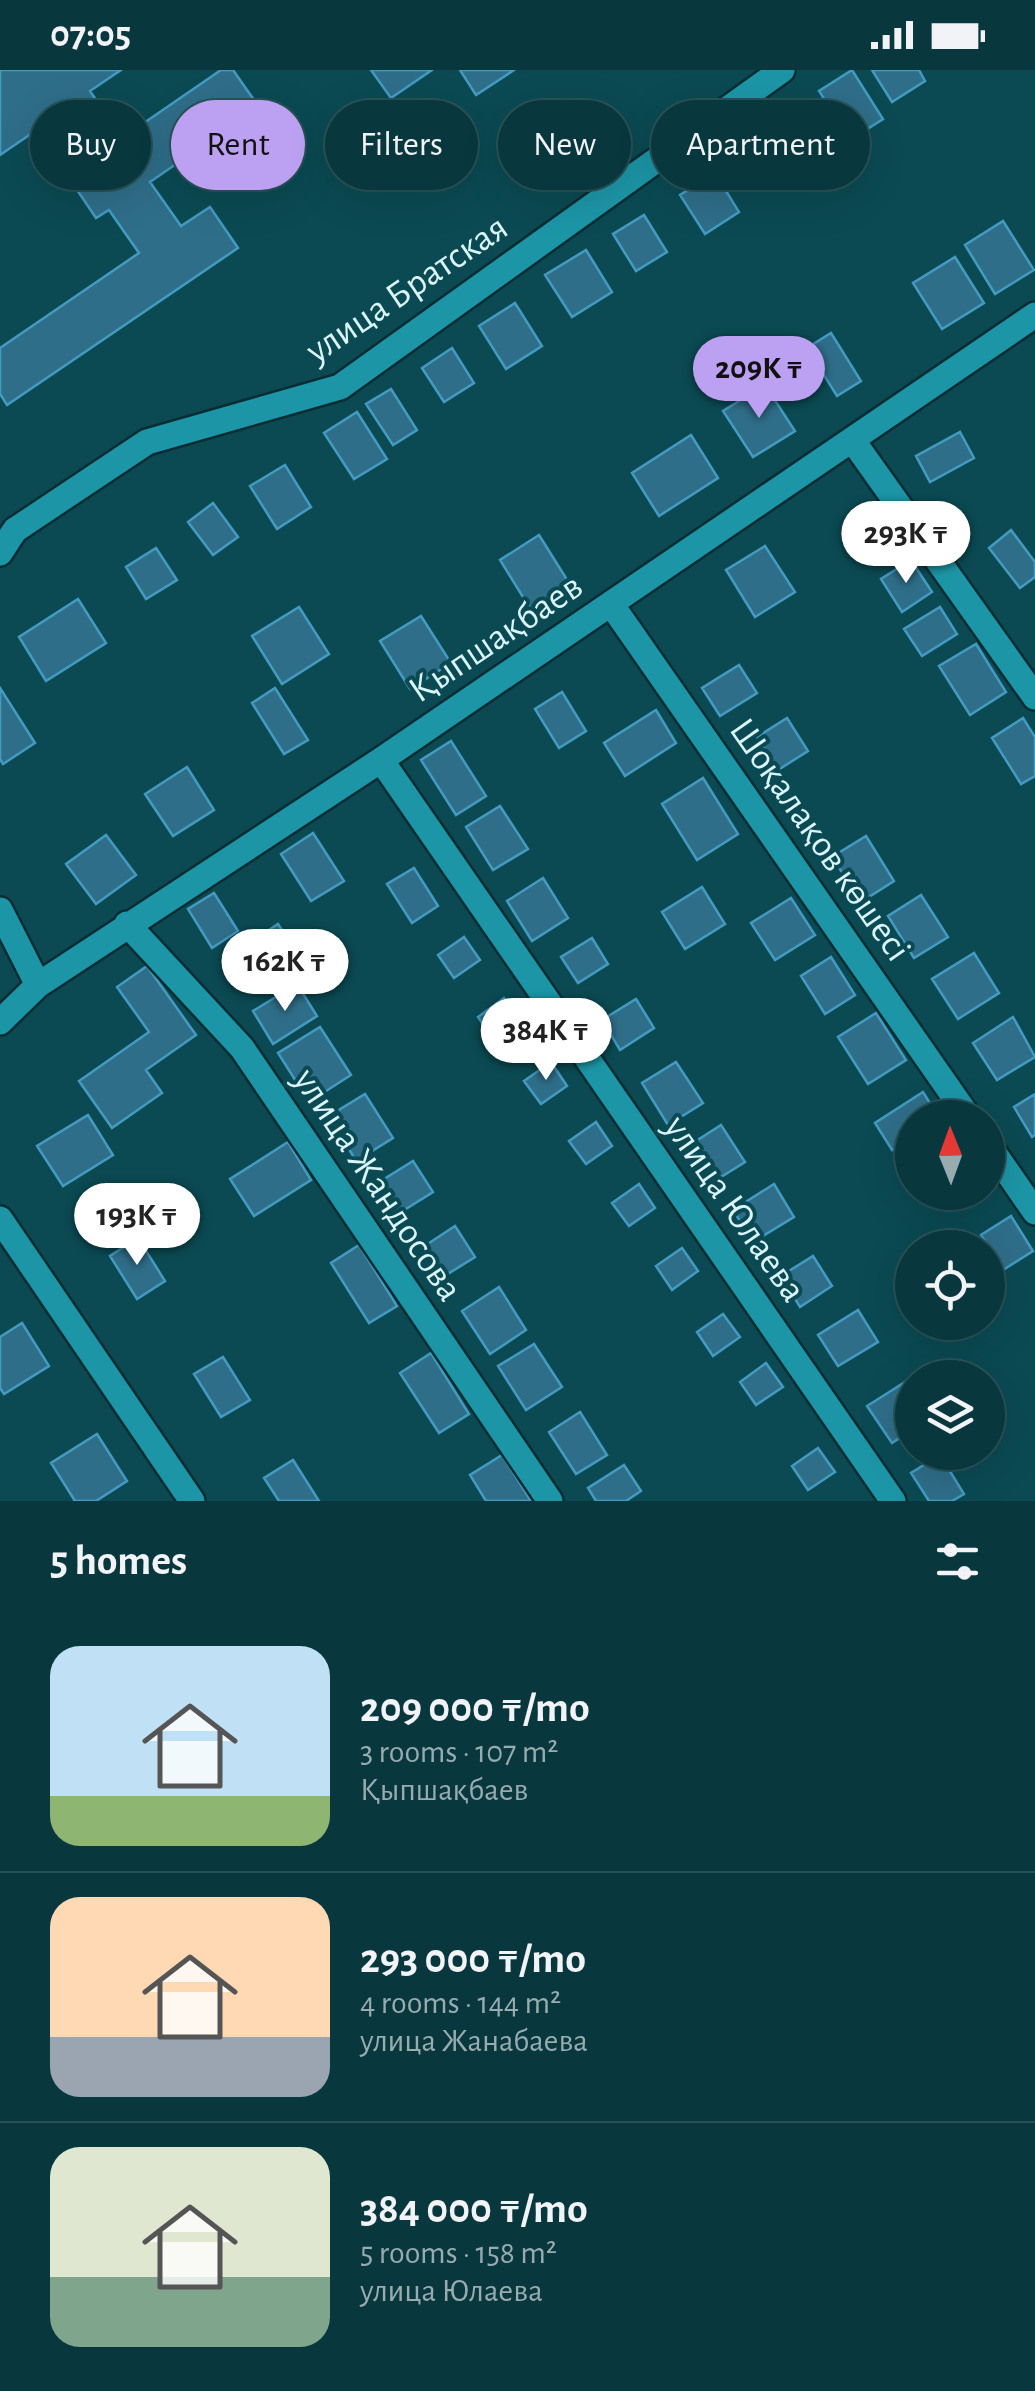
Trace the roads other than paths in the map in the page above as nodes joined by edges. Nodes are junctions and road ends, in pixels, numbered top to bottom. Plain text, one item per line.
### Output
1 (782, 70) edge
2 (1035, 315) edge
3 (853, 441) junction
4 (0, 553) edge
5 (611, 604) junction
6 (1035, 697) edge
7 (381, 760) junction
8 (0, 910) edge
9 (127, 924) junction
10 (38, 985) junction
11 (0, 1022) edge
12 (956, 1100) edge
13 (1005, 1169) edge
14 (1035, 1212) edge
15 (0, 1219) edge
16 (192, 1501) edge
17 (550, 1501) edge
18 (893, 1501) edge

1 - 4 street, улица Братская
2 - 3 street, Қыпшақбаев
3 - 5 street, Қыпшақбаев
3 - 6 street
5 - 7 street, Қыпшақбаев
5 - 12 street, Шоқалақов көшесі
7 - 9 street, Қыпшақбаев
7 - 18 street, улица Юлаева
8 - 10 street
9 - 10 street, Қыпшақбаев
9 - 17 street, улица Жандосова
10 - 11 street, Қыпшақбаев
13 - 14 street
15 - 16 street

